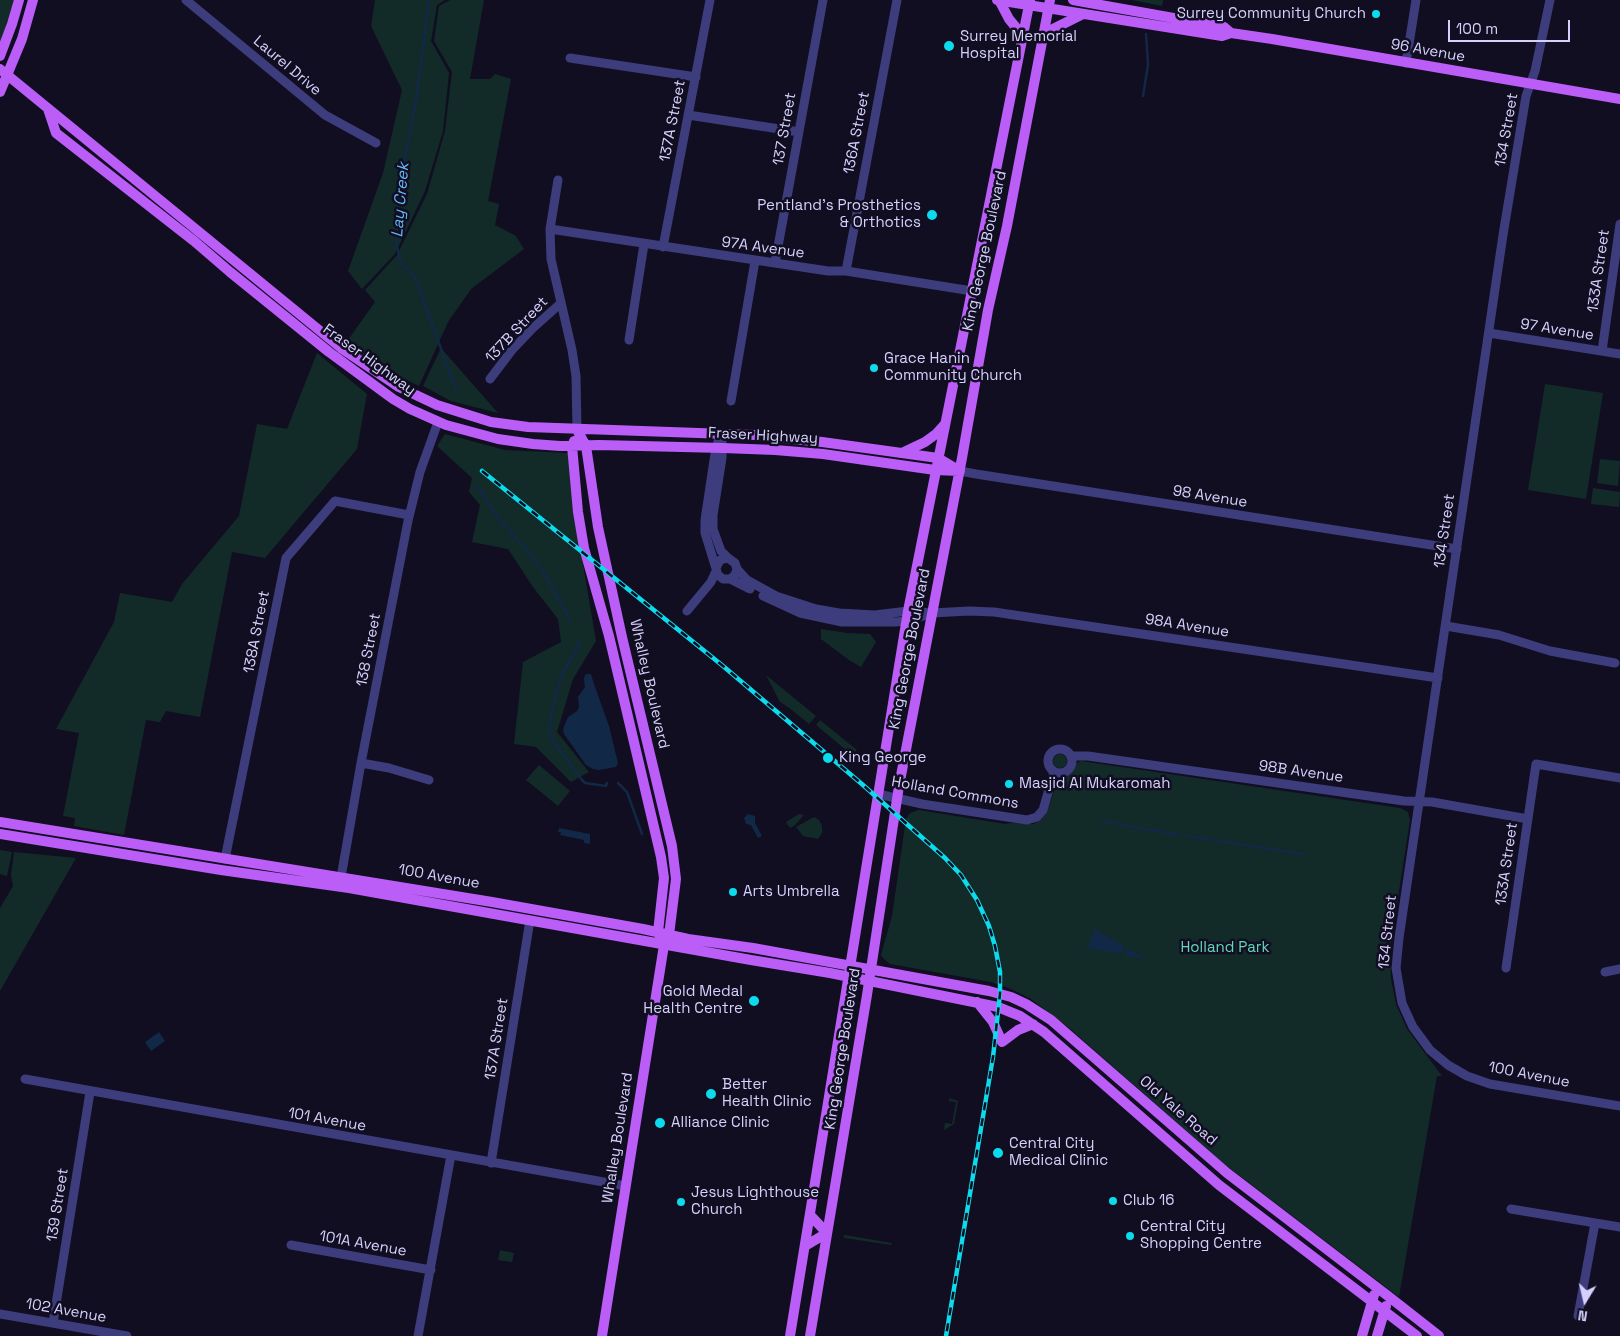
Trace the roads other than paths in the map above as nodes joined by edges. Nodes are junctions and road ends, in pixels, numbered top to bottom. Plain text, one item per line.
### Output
1 (19, 0) edge
2 (32, 0) edge
3 (186, 0) edge
4 (710, 0) edge
5 (823, 0) edge
6 (897, 0) edge
7 (998, 0) edge
8 (1078, 0) edge
9 (1416, 0) edge
10 (1550, 0) edge
11 (1029, 2) edge
12 (1045, 4) edge
13 (1083, 14) junction
14 (1231, 33) junction
15 (1044, 34) junction
16 (1023, 36) junction
17 (0, 56) edge
18 (570, 58) dead end
19 (1406, 63) junction
20 (4, 72) edge
21 (696, 77) junction
22 (1530, 84) junction
23 (0, 92) edge
24 (1620, 99) edge
25 (47, 107) junction
26 (688, 115) junction
27 (799, 132) junction
28 (376, 142) dead end
29 (558, 180) dead end
30 (1620, 224) edge
31 (550, 229) junction
32 (644, 244) junction
33 (663, 247) junction
34 (755, 260) junction
35 (775, 263) junction
36 (846, 271) junction
37 (972, 291) junction
38 (561, 302) junction
39 (1489, 332) junction
40 (629, 340) dead end
41 (1602, 351) junction
42 (1620, 354) edge
43 (490, 379) dead end
44 (731, 402) dead end
45 (438, 422) junction
46 (946, 424) junction
47 (578, 430) junction
48 (721, 434) junction
49 (572, 446) junction
50 (586, 446) junction
51 (720, 447) junction
52 (902, 453) junction
53 (938, 458) junction
54 (935, 470) junction
55 (960, 471) junction
56 (409, 516) junction
57 (1457, 548) junction
58 (728, 558) junction
59 (737, 569) junction
60 (716, 570) junction
61 (726, 579) junction
62 (711, 582) junction
63 (687, 611) dead end
64 (932, 613) junction
65 (908, 616) junction
66 (1446, 626) junction
67 (1615, 663) dead end
68 (1438, 678) junction
69 (1071, 756) junction
70 (361, 763) junction
71 (1054, 772) junction
72 (1620, 778) edge
73 (429, 780) dead end
74 (878, 794) junction
75 (897, 798) junction
76 (1420, 802) junction
77 (1528, 819) junction
78 (0, 822) edge
79 (0, 834) edge
80 (224, 859) junction
81 (340, 881) junction
82 (530, 920) junction
83 (658, 932) junction
84 (669, 935) junction
85 (664, 945) junction
86 (851, 966) junction
87 (1506, 968) dead end
88 (1620, 969) edge
89 (871, 970) junction
90 (1605, 972) dead end
91 (850, 977) junction
92 (870, 982) junction
93 (977, 1002) junction
94 (1033, 1024) junction
95 (1439, 1057) joint
96 (25, 1080) dead end
97 (90, 1092) junction
98 (1620, 1106) edge
99 (450, 1156) junction
100 (1208, 1157) junction
101 (491, 1163) junction
102 (1197, 1166) junction
103 (626, 1186) junction
104 (1511, 1209) dead end
105 (810, 1215) junction
106 (1595, 1223) junction
107 (1620, 1227) edge
108 (827, 1233) junction
109 (291, 1245) dead end
110 (805, 1246) junction
111 (431, 1270) junction
112 (1377, 1287) junction
113 (1388, 1296) junction
114 (1373, 1301) junction
115 (1384, 1310) junction
116 (0, 1314) edge
117 (1578, 1316) dead end
118 (53, 1323) junction
119 (127, 1336) edge
120 (418, 1336) edge
121 (602, 1336) edge
122 (790, 1336) edge
123 (810, 1336) edge
124 (1362, 1336) edge
125 (1377, 1336) edge
126 (1417, 1336) edge
127 (1439, 1336) edge

1 - 17 main road
2 - 20 main road
3 - 28 street, Laurel Drive
4 - 21 street, 137A Street
5 - 27 street, 137 Street
6 - 36 street, 136A Street
7 - 11 main road, 96 Avenue
7 - 16 main road
8 - 14 main road, 96 Avenue
9 - 19 street
10 - 22 street, 134 Street
11 - 12 main road, 96 Avenue
11 - 16 main road, King George Boulevard
12 - 13 main road, 96 Avenue
12 - 15 main road, King George Boulevard
13 - 14 main road, 96 Avenue
13 - 15 main road
14 - 19 main road, 96 Avenue
15 - 55 main road, King George Boulevard
16 - 37 main road, King George Boulevard
18 - 21 street
19 - 22 main road, 96 Avenue
20 - 23 main road
20 - 25 main road, Fraser Highway
21 - 26 street, 137A Street
22 - 24 main road, 96 Avenue
22 - 39 street, 134 Street
25 - 45 main road, Fraser Highway
25 - 47 main road, Fraser Highway
26 - 27 street
26 - 33 street, 137A Street
27 - 35 street, 137 Street
29 - 31 street, 137B Street
30 - 41 street, 133A Street
31 - 32 street, 97A Avenue
31 - 38 street, 137B Street
32 - 33 street, 97A Avenue
32 - 40 street
33 - 34 street, 97A Avenue
34 - 35 street, 97A Avenue
34 - 44 street
35 - 36 street, 97A Avenue
36 - 37 street, 97A Avenue
37 - 46 main road, King George Boulevard
38 - 43 street, 137B Street
38 - 47 street, Whalley Boulevard
39 - 41 street, 97 Avenue
39 - 57 street, 134 Street
41 - 42 street, 97 Avenue
45 - 49 main road, Fraser Highway
45 - 56 street, 138 Street
46 - 52 main road
46 - 53 main road, King George Boulevard
47 - 48 main road, Fraser Highway
47 - 49 main road, Whalley Boulevard
47 - 50 main road, Whalley Boulevard
48 - 51 street
48 - 52 main road, Fraser Highway
49 - 50 main road, Fraser Highway
49 - 83 main road, Whalley Boulevard
50 - 51 main road, Fraser Highway
50 - 84 main road, Whalley Boulevard
51 - 54 main road, Fraser Highway
51 - 58 street
51 - 60 street
52 - 53 main road, Fraser Highway
53 - 54 main road, King George Boulevard
53 - 55 main road
54 - 55 main road, Fraser Highway
54 - 65 main road, King George Boulevard
55 - 57 street, 98 Avenue
55 - 64 main road, King George Boulevard
56 - 70 street, 138 Street
56 - 80 street, 138A Street
57 - 66 street, 134 Street
58 - 59 street
58 - 60 street
59 - 61 street
59 - 65 street
60 - 61 street
60 - 62 street
61 - 62 street
61 - 65 street
62 - 63 street
64 - 65 street, 98A Avenue
64 - 68 street, 98A Avenue
64 - 75 main road, King George Boulevard
65 - 74 main road, King George Boulevard
66 - 67 street
66 - 68 street, 134 Street
68 - 76 street, 134 Street
69 - 71 street
69 - 71 street
69 - 76 street, 98B Avenue
70 - 73 street
70 - 81 street, 138 Street
71 - 75 street, Holland Commons
72 - 77 street, 133A Street
74 - 75 street, Holland Commons
74 - 86 main road, King George Boulevard
75 - 89 main road, King George Boulevard
76 - 77 street, 98B Avenue
76 - 95 street, 134 Street
77 - 87 street, 133A Street
78 - 80 main road, 100 Avenue
79 - 81 main road, 100 Avenue
80 - 81 main road, 100 Avenue
81 - 82 main road, 100 Avenue
81 - 83 main road, 100 Avenue
82 - 85 main road, 100 Avenue
82 - 101 street, 137A Street
83 - 84 main road, 100 Avenue
83 - 85 main road
84 - 85 main road, Whalley Boulevard
84 - 86 main road, 100 Avenue
85 - 91 main road, 100 Avenue
85 - 103 main road, Whalley Boulevard
86 - 89 main road, 100 Avenue
86 - 91 main road, King George Boulevard
88 - 90 street
89 - 92 main road, King George Boulevard
89 - 100 main road, Old Yale Road
91 - 92 main road, Old Yale Road
91 - 105 main road, King George Boulevard
92 - 93 main road, Old Yale Road
92 - 108 main road, King George Boulevard
93 - 94 main road, Old Yale Road
93 - 94 main road
94 - 102 main road, Old Yale Road
95 - 98 street, 100 Avenue
96 - 97 street, 101 Avenue
97 - 99 street, 101 Avenue
97 - 118 street, 139 Street
99 - 101 street, 101 Avenue
99 - 111 street
100 - 102 main road
100 - 112 main road, Old Yale Road
101 - 103 street, 101 Avenue
102 - 114 main road, Old Yale Road
103 - 121 main road, Whalley Boulevard
104 - 106 street
105 - 108 main road
105 - 110 main road, King George Boulevard
106 - 107 street
106 - 117 street
108 - 110 main road
108 - 123 main road, King George Boulevard
109 - 111 street, 101A Avenue
110 - 122 main road, King George Boulevard
111 - 120 street
112 - 113 main road, Old Yale Road
112 - 114 main road
113 - 115 main road
113 - 127 main road, Old Yale Road
114 - 115 main road, Old Yale Road
114 - 124 main road
115 - 125 main road
115 - 126 main road, Old Yale Road
116 - 118 street, 102 Avenue
118 - 119 street, 102 Avenue

